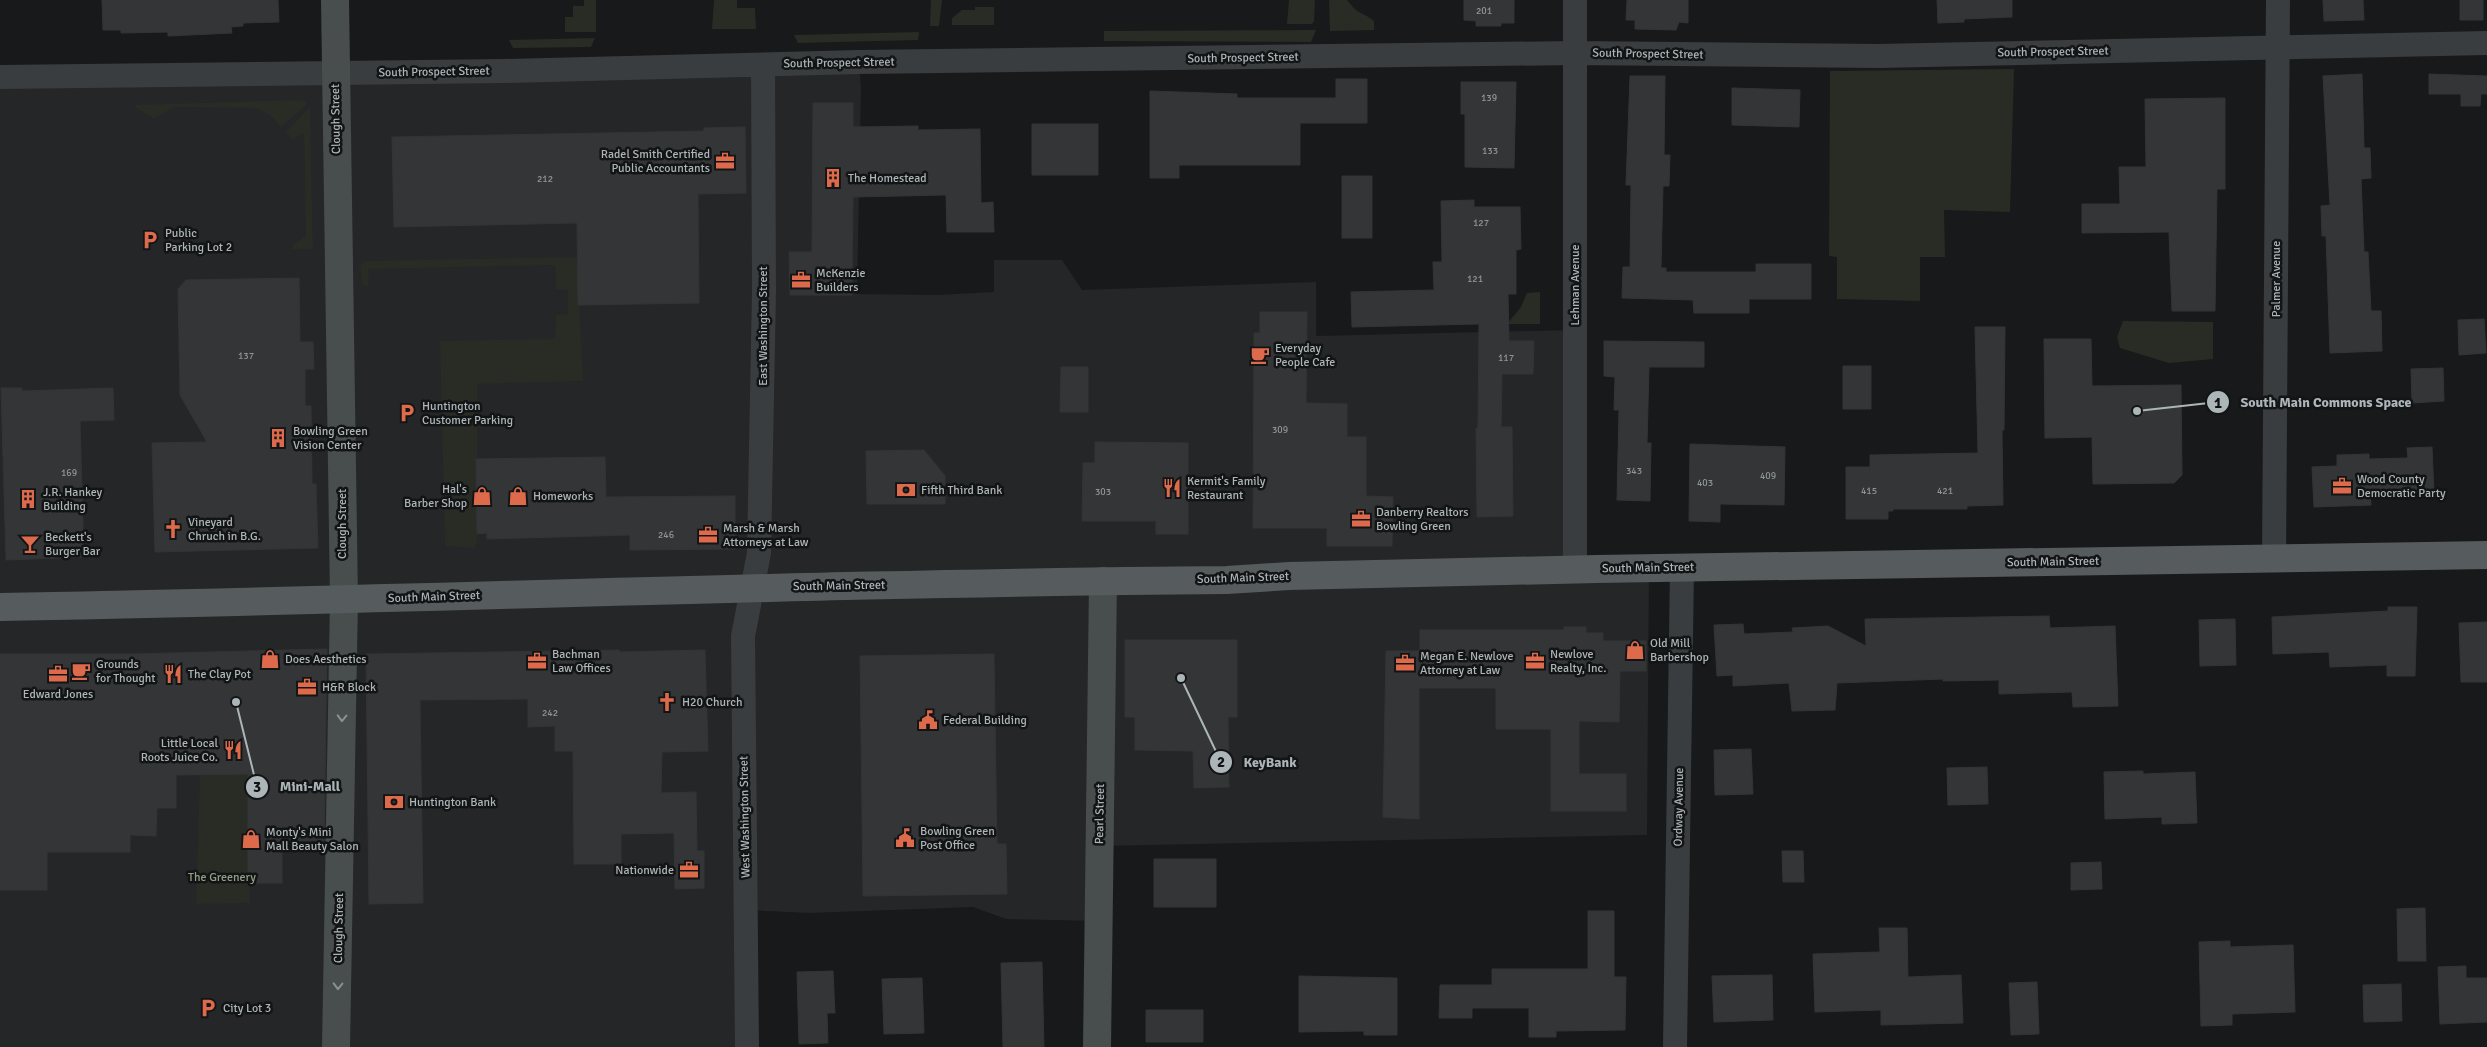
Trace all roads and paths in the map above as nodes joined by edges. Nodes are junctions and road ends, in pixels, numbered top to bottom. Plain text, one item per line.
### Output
1 (335, 0) edge
2 (1576, 0) edge
3 (2278, 0) edge
4 (2487, 43) edge
5 (2277, 48) junction
6 (1576, 53) junction
7 (763, 64) junction
8 (335, 73) junction
9 (0, 77) edge
10 (2487, 556) edge
11 (2274, 558) junction
12 (1682, 568) junction
13 (1575, 570) junction
14 (1103, 581) junction
15 (752, 588) junction
16 (344, 599) junction
17 (0, 607) edge
18 (336, 1047) edge
19 (747, 1047) edge
20 (1097, 1047) edge
21 (1675, 1047) edge

1 - 8 street, Clough Street
2 - 6 street, Lehman Avenue
3 - 5 street, Palmer Avenue
4 - 5 street, South Prospect Street
5 - 6 street, South Prospect Street
5 - 11 street, Palmer Avenue
6 - 7 street, South Prospect Street
6 - 13 street, Lehman Avenue
7 - 8 street, South Prospect Street
7 - 15 street, East Washington Street
8 - 9 street, South Prospect Street
8 - 16 street, Clough Street
10 - 11 main road, South Main Street
11 - 12 main road, South Main Street
12 - 13 main road, South Main Street
12 - 21 street, Ordway Avenue
13 - 14 main road, South Main Street
14 - 15 main road, South Main Street
14 - 20 street, Pearl Street
15 - 16 main road, South Main Street
15 - 19 street, West Washington Street
16 - 17 main road, South Main Street
16 -> 18 street, Clough Street

